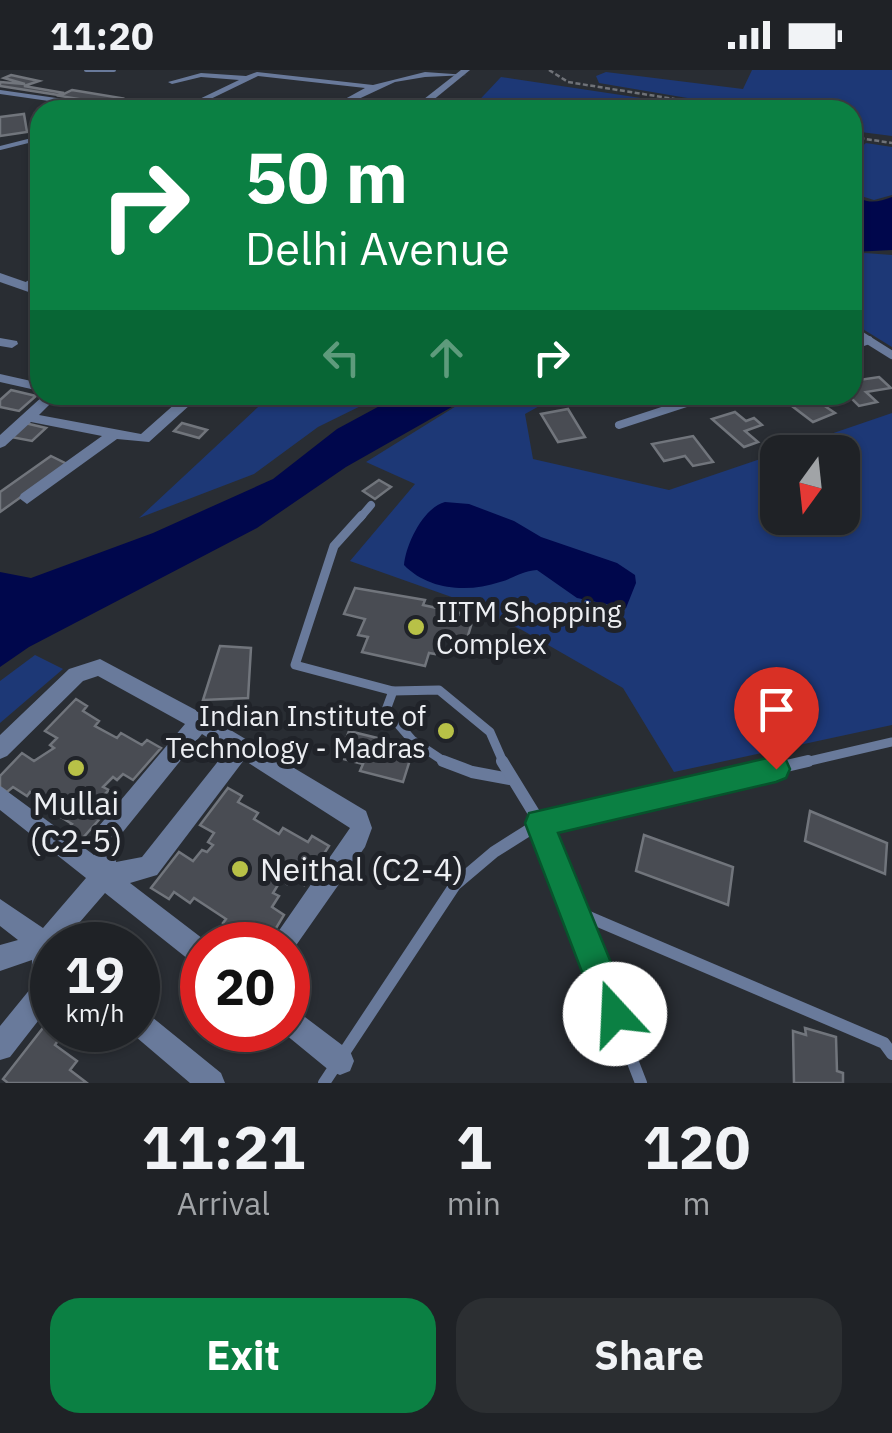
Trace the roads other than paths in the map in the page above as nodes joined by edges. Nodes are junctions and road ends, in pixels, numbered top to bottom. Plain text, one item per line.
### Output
1 (86, 70) edge
2 (114, 70) edge
3 (436, 71) edge
4 (464, 73) edge
5 (244, 78) junction
6 (172, 82) dead end
7 (370, 86) junction
8 (0, 92) edge
9 (56, 100) edge
10 (203, 100) edge
11 (346, 100) edge
12 (429, 100) edge
13 (30, 140) edge
14 (0, 148) edge
15 (0, 277) edge
16 (30, 288) edge
17 (862, 336) edge
18 (869, 340) junction
19 (862, 342) edge
20 (892, 355) edge
21 (0, 378) edge
22 (30, 385) edge
23 (41, 405) edge
24 (183, 405) edge
25 (682, 405) edge
26 (28, 417) junction
27 (619, 426) dead end
28 (114, 434) junction
29 (0, 443) edge
30 (27, 498) dead end
31 (371, 505) dead end
32 (393, 691) junction
33 (200, 722) junction
34 (892, 742) edge
35 (0, 748) edge
36 (241, 748) junction
37 (510, 779) junction
38 (0, 796) edge
39 (540, 823) junction
40 (103, 876) junction
41 (0, 911) edge
42 (577, 912) junction
43 (68, 922) edge
44 (297, 922) edge
45 (30, 934) edge
46 (180, 937) edge
47 (30, 952) edge
48 (0, 958) edge
49 (30, 1010) edge
50 (160, 1042) edge
51 (310, 1046) edge
52 (0, 1048) edge
53 (892, 1054) edge
54 (332, 1072) edge
55 (201, 1080) edge
56 (640, 1083) edge

1 - 2 lane
3 - 4 street
3 - 7 street
4 - 12 street
5 - 6 street
5 - 7 street
5 - 10 street
7 - 11 street
8 - 9 lane
13 - 14 lane
15 - 16 street
17 - 18 lane
18 - 19 lane
18 - 20 lane
21 - 22 street
23 - 26 street
24 - 28 street
25 - 27 lane
26 - 28 street
26 - 29 street
28 - 30 street
31 - 32 lane
32 - 37 lane
32 - 37 lane
33 - 35 street
33 - 36 street
33 - 40 street
34 - 39 lane
36 - 40 street
36 - 44 street
37 - 39 lane
38 - 40 street
39 - 42 lane
39 - 54 lane
40 - 43 street
40 - 46 street
41 - 45 street
42 - 53 lane
42 - 56 lane
47 - 48 street
49 - 52 street
50 - 55 street
51 - 54 street

